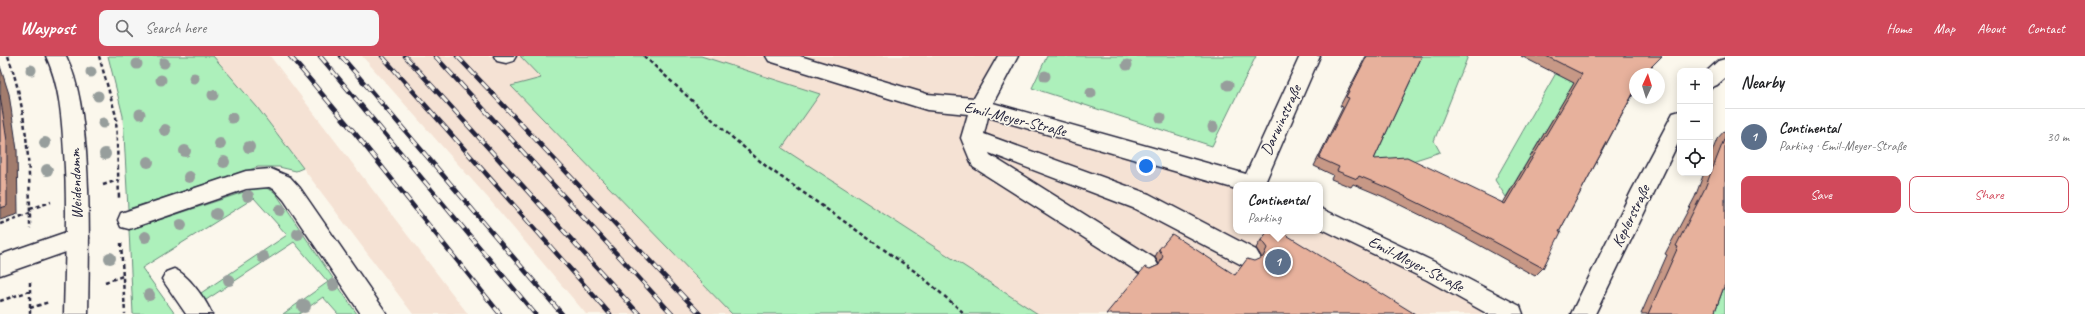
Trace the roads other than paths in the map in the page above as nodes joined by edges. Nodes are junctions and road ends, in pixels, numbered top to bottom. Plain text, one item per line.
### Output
1 (56, 56) edge
2 (776, 56) edge
3 (1008, 56) edge
4 (1310, 56) edge
5 (1725, 66) edge
6 (1713, 77) edge
7 (980, 107) junction
8 (1677, 125) edge
9 (972, 138) junction
10 (1242, 182) edge
11 (1253, 182) edge
12 (1323, 218) edge
13 (123, 219) road end
14 (78, 238) junction
15 (1248, 258) edge
16 (0, 265) edge
17 (1146, 265) dead end
18 (174, 279) dead end
19 (76, 314) edge
20 (200, 314) edge
21 (375, 314) edge
22 (1511, 314) edge
23 (1583, 314) edge

1 - 14 street, Weidendamm
2 - 7 street, Emil-Meyer-Straße
3 - 7 street
4 - 11 street, Darwinstraße
5 - 6 street
7 - 9 street
7 - 10 street, Emil-Meyer-Straße
8 - 23 street, Keplerstraße
9 - 15 street
9 - 17 street
12 - 22 street, Emil-Meyer-Straße
13 - 21 street
14 - 16 street
14 - 19 street, Weidendamm
18 - 20 street

